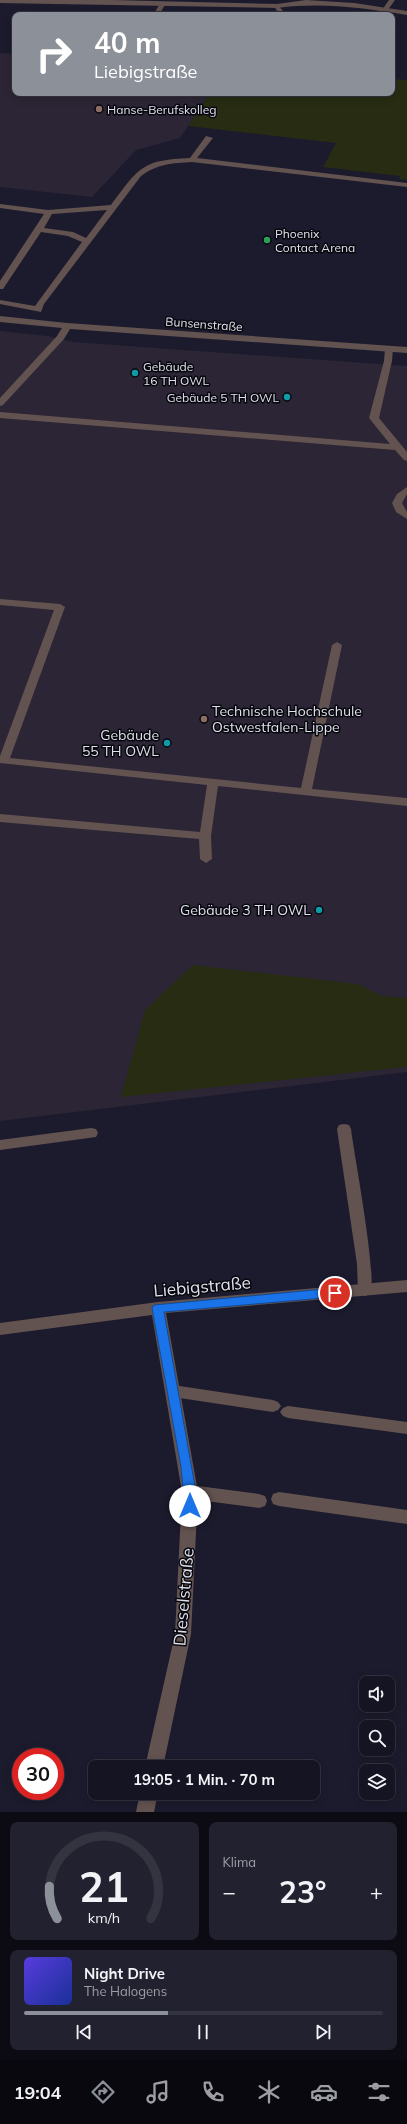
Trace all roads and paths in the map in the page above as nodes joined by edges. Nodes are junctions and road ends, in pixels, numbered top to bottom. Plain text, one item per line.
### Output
1 (281, 0) edge
2 (392, 0) edge
3 (0, 1) edge
4 (180, 2) edge
5 (163, 3) junction
6 (277, 6) junction
7 (385, 10) junction
8 (158, 12) edge
9 (280, 12) edge
10 (407, 13) edge
11 (209, 138) dead end
12 (192, 160) junction
13 (407, 185) edge
14 (0, 206) edge
15 (113, 207) junction
16 (48, 212) junction
17 (38, 229) junction
18 (86, 241) junction
19 (0, 287) edge
20 (0, 302) edge
21 (0, 319) edge
22 (67, 326) junction
23 (389, 349) junction
24 (407, 350) edge
25 (0, 403) edge
26 (0, 415) edge
27 (396, 447) junction
28 (407, 458) edge
29 (407, 490) edge
30 (407, 516) edge
31 (0, 602) edge
32 (337, 646) dead end
33 (2, 760) edge
34 (214, 783) junction
35 (306, 792) junction
36 (407, 802) edge
37 (0, 818) edge
38 (205, 836) junction
39 (206, 859) dead end
40 (344, 1130) dead end
41 (91, 1133) dead end
42 (0, 1145) edge
43 (407, 1286) edge
44 (365, 1290) junction
45 (158, 1308) junction
46 (0, 1329) edge
47 (173, 1391) junction
48 (273, 1406) dead end
49 (288, 1412) dead end
50 (407, 1428) edge
51 (190, 1492) junction
52 (279, 1499) dead end
53 (259, 1501) dead end
54 (407, 1517) edge
55 (156, 1760) edge
56 (148, 1800) edge
57 (145, 1812) edge

1 - 6 street
2 - 7 street
3 - 5 street
4 - 5 street
4 - 6 street
5 - 8 street
6 - 7 street
6 - 9 street
7 - 10 street
11 - 12 street
12 - 13 street
12 - 15 street
14 - 16 street
15 - 16 street
15 - 18 street
16 - 17 street
17 - 18 street
17 - 19 street
18 - 20 street
21 - 22 street, Bunsenstraße
22 - 23 street, Bunsenstraße
22 - 25 street
23 - 24 street, Bunsenstraße
23 - 27 street
26 - 27 street
27 - 28 street
29 - 30 street
31 - 33 street
32 - 35 street
33 - 34 street
34 - 35 street
34 - 38 street
35 - 36 street
37 - 38 street
38 - 39 street
40 - 44 street
41 - 42 street
43 - 44 street, Liebigstraße
44 - 45 street, Liebigstraße
45 - 46 street, Liebigstraße
45 - 47 street, Dieselstraße
47 - 48 street
47 - 51 street, Dieselstraße
49 - 50 street
51 - 53 street
51 - 55 street, Dieselstraße
52 - 54 street
56 - 57 street

